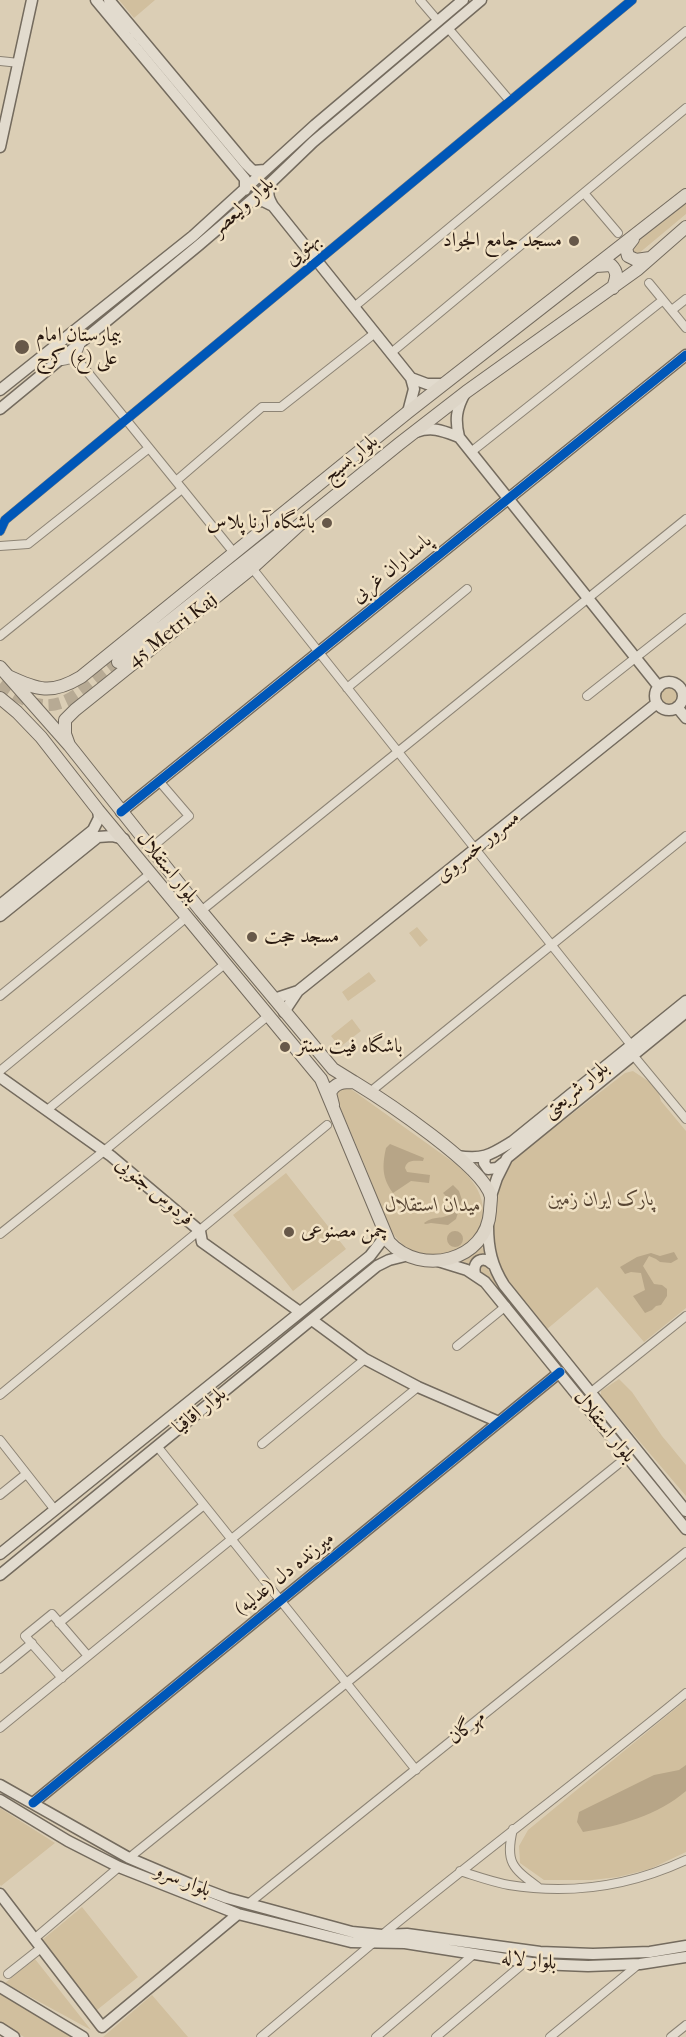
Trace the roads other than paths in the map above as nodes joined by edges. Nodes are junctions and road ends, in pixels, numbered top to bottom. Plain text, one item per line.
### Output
1 (32, 0) edge
2 (96, 0) edge
3 (109, 0) edge
4 (420, 0) edge
5 (463, 0) edge
6 (481, 0) edge
7 (632, 0) edge
8 (438, 21) junction
9 (448, 28) junction
10 (686, 31) edge
11 (145, 51) junction
12 (0, 61) edge
13 (19, 63) junction
14 (348, 97) junction
15 (510, 101) junction
16 (355, 107) junction
17 (686, 108) edge
18 (333, 110) junction
19 (341, 119) junction
20 (0, 147) edge
21 (265, 170) junction
22 (248, 180) junction
23 (273, 181) junction
24 (584, 193) junction
25 (686, 195) edge
26 (249, 202) junction
27 (273, 206) junction
28 (686, 227) edge
29 (618, 233) dead end
30 (633, 238) junction
31 (196, 241) junction
32 (182, 252) junction
33 (651, 257) junction
34 (318, 261) junction
35 (594, 267) junction
36 (650, 283) dead end
37 (613, 288) junction
38 (686, 299) edge
39 (663, 300) junction
40 (354, 307) junction
41 (672, 310) junction
42 (686, 328) edge
43 (375, 333) junction
44 (82, 342) junction
45 (391, 353) junction
46 (686, 355) edge
47 (58, 362) junction
48 (81, 364) junction
49 (411, 378) junction
50 (443, 384) junction
51 (0, 390) edge
52 (466, 392) junction
53 (0, 409) edge
54 (408, 412) junction
55 (127, 420) junction
56 (413, 433) junction
57 (459, 437) junction
58 (149, 448) junction
59 (471, 452) junction
60 (176, 481) junction
61 (182, 489) junction
62 (508, 499) junction
63 (686, 519) edge
64 (299, 525) junction
65 (0, 531) edge
66 (0, 546) edge
67 (235, 554) junction
68 (252, 568) junction
69 (467, 589) dead end
70 (588, 598) junction
71 (686, 618) edge
72 (0, 636) edge
73 (318, 652) junction
74 (636, 658) junction
75 (116, 663) junction
76 (4, 672) edge
77 (683, 685) edge
78 (659, 687) junction
79 (347, 688) junction
80 (587, 696) dead end
81 (0, 698) edge
82 (657, 703) junction
83 (677, 707) junction
84 (686, 718) edge
85 (69, 745) junction
86 (398, 752) junction
87 (159, 780) junction
88 (98, 810) junction
89 (121, 812) junction
90 (95, 834) junction
91 (686, 837) edge
92 (124, 839) junction
93 (151, 848) junction
94 (475, 849) junction
95 (152, 873) junction
96 (0, 905) edge
97 (201, 911) junction
98 (0, 916) edge
99 (187, 917) junction
100 (552, 945) junction
101 (226, 963) junction
102 (298, 991) junction
103 (0, 996) edge
104 (274, 999) junction
105 (686, 1001) edge
106 (284, 1012) junction
107 (686, 1012) edge
108 (269, 1015) junction
109 (632, 1050) junction
110 (0, 1071) edge
111 (0, 1077) edge
112 (354, 1082) junction
113 (370, 1092) junction
114 (333, 1105) junction
115 (47, 1110) junction
116 (686, 1119) edge
117 (327, 1125) dead end
118 (104, 1151) junction
119 (457, 1156) junction
120 (485, 1158) junction
121 (503, 1162) junction
122 (491, 1196) junction
123 (488, 1226) junction
124 (200, 1231) junction
125 (0, 1234) edge
126 (386, 1235) junction
127 (405, 1256) junction
128 (438, 1261) junction
129 (492, 1264) junction
130 (475, 1274) junction
131 (506, 1306) junction
132 (300, 1312) junction
133 (686, 1316) edge
134 (312, 1320) junction
135 (457, 1346) dead end
136 (365, 1359) junction
137 (560, 1372) junction
138 (418, 1387) junction
139 (591, 1393) junction
140 (0, 1395) edge
141 (499, 1422) junction
142 (0, 1440) edge
143 (262, 1444) dead end
144 (157, 1446) junction
145 (627, 1456) junction
146 (26, 1474) junction
147 (0, 1495) edge
148 (204, 1504) junction
149 (55, 1510) junction
150 (686, 1511) edge
151 (686, 1529) edge
152 (232, 1539) junction
153 (686, 1552) edge
154 (0, 1554) edge
155 (0, 1575) edge
156 (281, 1601) junction
157 (59, 1623) junction
158 (32, 1643) junction
159 (88, 1656) junction
160 (0, 1669) edge
161 (62, 1678) junction
162 (346, 1683) junction
163 (686, 1693) edge
164 (0, 1728) edge
165 (416, 1770) junction
166 (0, 1785) edge
167 (0, 1800) edge
168 (33, 1803) junction
169 (513, 1829) junction
170 (129, 1858) junction
171 (686, 1860) edge
172 (118, 1867) junction
173 (460, 1871) junction
174 (540, 1888) junction
175 (0, 1894) edge
176 (248, 1904) junction
177 (238, 1914) junction
178 (382, 1935) junction
179 (34, 1939) junction
180 (372, 1944) junction
181 (686, 1946) edge
182 (41, 1948) junction
183 (540, 1952) junction
184 (474, 1954) junction
185 (686, 1957) edge
186 (524, 1963) junction
187 (538, 1964) junction
188 (640, 1964) junction
189 (8, 1974) dead end
190 (0, 1987) edge
191 (686, 2025) edge
192 (0, 2028) edge
193 (14, 2037) edge
194 (83, 2037) edge
195 (261, 2037) edge
196 (376, 2037) edge
197 (436, 2037) edge
198 (550, 2037) edge
199 (671, 2037) edge

1 - 13 street
2 - 11 street
3 - 11 street
4 - 8 street
5 - 8 street, بلوار ولیعصر
6 - 9 street, بلوار ولیعصر
7 - 15 street, بهتویی
8 - 14 street, بلوار ولیعصر
9 - 15 street
9 - 16 street, بلوار ولیعصر
10 - 40 street
11 - 22 street
12 - 13 street
13 - 20 street
14 - 16 street
14 - 18 street, بلوار ولیعصر
15 - 34 street, بهتویی
16 - 19 street, بلوار ولیعصر
17 - 24 street
18 - 19 street
18 - 21 street, بلوار ولیعصر
19 - 23 street, بلوار ولیعصر
21 - 22 street, بلوار ولیعصر
21 - 22 street
22 - 31 street, بلوار ولیعصر
23 - 26 street, بلوار ولیعصر
23 - 27 street
24 - 29 street
24 - 45 street
25 - 30 main road, بلوار بسیج
26 - 27 street
26 - 31 street, بلوار ولیعصر
27 - 34 street
28 - 33 main road, بلوار بسیج
30 - 33 main road
30 - 35 main road, بلوار بسیج
31 - 32 street, بلوار ولیعصر
32 - 44 street, بلوار ولیعصر
32 - 51 street, بلوار ولیعصر
33 - 37 main road, بلوار بسیج
34 - 40 street
34 - 55 street, بهتویی
35 - 37 main road
35 - 50 main road, بلوار بسیج
36 - 39 street
37 - 52 main road, بلوار بسیج
38 - 41 street
39 - 41 street
39 - 59 street
40 - 43 street
41 - 42 street
43 - 45 street
43 - 60 street
44 - 47 street, بلوار ولیعصر
44 - 48 street
45 - 49 street
46 - 62 street, پاسداران غربی
47 - 48 street
47 - 53 street, بلوار ولیعصر
48 - 55 street
49 - 50 street
49 - 54 street
50 - 54 main road, بلوار بسیج
52 - 56 main road, بلوار بسیج
52 - 57 street
54 - 67 main road, بلوار بسیج
55 - 58 street
55 - 65 street, بهتویی
56 - 57 street
56 - 64 main road, بلوار بسیج
57 - 59 street
58 - 60 street
58 - 66 street
59 - 62 street
60 - 61 street
61 - 67 street
61 - 72 street
62 - 70 street
62 - 73 street, پاسداران غربی
63 - 70 street
64 - 68 main road, 45 Metri Kaj
64 - 75 main road
67 - 75 main road, بلوار بسیج
68 - 73 street
68 - 75 main road, 45 Metri Kaj
69 - 79 street
70 - 74 street
70 - 86 street
71 - 74 street
73 - 79 street
73 - 87 street, پاسداران غربی
74 - 78 street
74 - 80 street
75 - 76 main road, بلوار بسیج
75 - 85 main road, 45 Metri Kaj
76 - 85 main road, بلوار استقلال
77 - 78 street
77 - 83 street
78 - 82 street
79 - 86 street
81 - 88 main road, بلوار استقلال
82 - 83 street
82 - 94 street, مسرور خسروی
83 - 84 street
85 - 89 main road, بلوار استقلال
86 - 94 street
86 - 97 street
87 - 89 street, پاسداران غربی
87 - 93 street
88 - 90 street
88 - 92 main road, بلوار استقلال
89 - 93 main road, بلوار استقلال
90 - 92 street
90 - 96 street
90 - 98 street
91 - 100 street
92 - 95 main road, بلوار استقلال
93 - 97 main road, بلوار استقلال
94 - 100 street
94 - 102 street, مسرور خسروی
95 - 99 main road, بلوار استقلال
95 - 103 street
97 - 104 main road, بلوار استقلال
99 - 101 main road, بلوار استقلال
99 - 110 street
100 - 109 street
100 - 113 street
101 - 108 main road, بلوار استقلال
101 - 115 street
102 - 104 street
102 - 106 street
104 - 106 main road, بلوار استقلال
105 - 109 street, بلوار شریعتی
106 - 112 main road, بلوار استقلال
107 - 109 street, بلوار شریعتی
108 - 114 main road, بلوار استقلال
108 - 118 street
109 - 116 street
109 - 120 street, بلوار شریعتی
109 - 121 street, بلوار شریعتی
111 - 115 street, فردوس جنوبی
112 - 113 main road
112 - 114 main road
113 - 119 main road
114 - 126 main road
115 - 118 street, فردوس جنوبی
117 - 124 street
118 - 124 street, فردوس جنوبی
118 - 125 street
119 - 120 street
119 - 122 main road
120 - 121 street
121 - 122 street, بلوار شریعتی
122 - 123 main road
123 - 128 main road
123 - 129 street, بلوار استقلال
124 - 132 street, فردوس جنوبی
124 - 140 street
126 - 127 main road
126 - 132 street, بلوار اقاقیا
127 - 128 main road
127 - 134 street, بلوار اقاقیا
128 - 130 street, بلوار استقلال
129 - 130 street
129 - 139 street, بلوار استقلال
130 - 131 street, بلوار استقلال
131 - 135 street
131 - 137 street, بلوار استقلال
132 - 149 street, بلوار اقاقیا
133 - 139 street
134 - 136 street
134 - 144 street, بلوار اقاقیا
136 - 138 street
136 - 143 street
137 - 141 street, میرزنده دل (عدلیه)
137 - 145 street, بلوار استقلال
138 - 141 street
138 - 152 street
139 - 150 street, بلوار استقلال
141 - 156 street, میرزنده دل (عدلیه)
142 - 146 street
144 - 148 street
144 - 155 street, بلوار اقاقیا
145 - 151 street, بلوار استقلال
145 - 162 street
146 - 147 street
146 - 149 street
148 - 152 street
148 - 157 street
149 - 154 street, بلوار اقاقیا
152 - 156 street
152 - 159 street
153 - 165 street, مهرگان
156 - 162 street
156 - 168 street, میرزنده دل (عدلیه)
157 - 158 street
157 - 159 street
158 - 160 street
158 - 161 street
159 - 161 street
161 - 164 street
162 - 165 street
162 - 170 street
163 - 169 street
165 - 176 street, مهرگان
166 - 168 street, بلوار سرو
167 - 172 street, بلوار سرو
168 - 170 street, بلوار سرو
169 - 173 street
169 - 174 street
170 - 176 street, بلوار سرو
171 - 174 street
172 - 177 street, بلوار سرو
172 - 179 street
173 - 174 street
173 - 178 street
175 - 179 street
176 - 178 street, بلوار سرو
177 - 180 street, بلوار سرو
177 - 182 street
178 - 180 street
178 - 183 street, بلوار لاله
179 - 182 street
180 - 184 street, بلوار لاله
180 - 195 street
181 - 183 street, بلوار لاله
182 - 189 street
183 - 187 street
184 - 186 street, بلوار لاله
184 - 196 street
185 - 188 street, بلوار لاله
186 - 187 street, بلوار لاله
186 - 197 street
187 - 188 street, بلوار لاله
188 - 198 street
190 - 194 street
191 - 199 street
192 - 193 street

